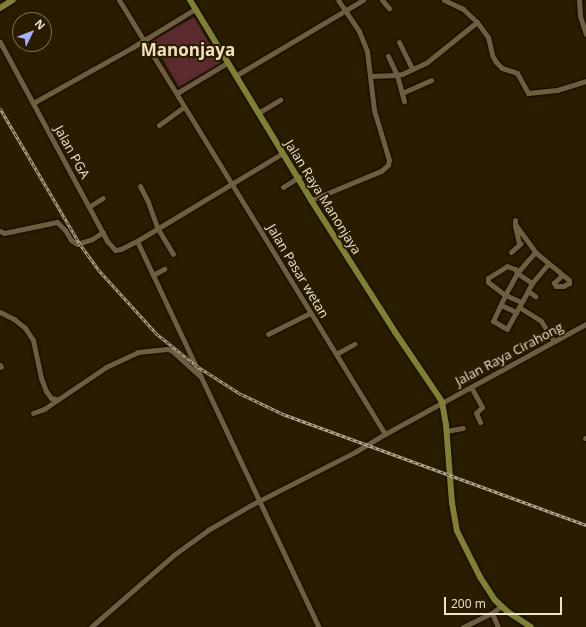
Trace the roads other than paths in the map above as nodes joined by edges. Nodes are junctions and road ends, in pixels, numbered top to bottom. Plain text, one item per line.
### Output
1 (13, 0) edge
2 (119, 0) edge
3 (190, 0) edge
4 (338, 0) edge
5 (363, 0) edge
6 (382, 0) edge
7 (444, 0) edge
8 (579, 0) edge
9 (0, 8) edge
10 (389, 8) dead end
11 (195, 9) junction
12 (345, 10) junction
13 (477, 22) junction
14 (586, 34) edge
15 (143, 40) junction
16 (0, 42) edge
17 (399, 42) dead end
18 (388, 56) dead end
19 (227, 63) junction
20 (412, 69) junction
21 (397, 75) junction
22 (235, 76) junction
23 (371, 76) junction
24 (431, 80) dead end
25 (586, 81) edge
26 (177, 93) junction
27 (402, 93) junction
28 (280, 100) dead end
29 (404, 101) dead end
30 (32, 103) junction
31 (184, 107) junction
32 (258, 113) junction
33 (160, 125) dead end
34 (284, 153) junction
35 (299, 178) junction
36 (232, 184) junction
37 (140, 186) dead end
38 (283, 187) dead end
39 (103, 198) dead end
40 (311, 200) junction
41 (90, 206) junction
42 (158, 229) junction
43 (0, 231) edge
44 (103, 232) junction
45 (525, 240) junction
46 (137, 241) junction
47 (519, 244) junction
48 (511, 252) dead end
49 (535, 252) junction
50 (173, 254) dead end
51 (548, 264) junction
52 (164, 269) dead end
53 (517, 273) junction
54 (153, 275) junction
55 (562, 275) dead end
56 (532, 283) junction
57 (528, 291) junction
58 (504, 295) junction
59 (535, 296) dead end
60 (500, 305) junction
61 (519, 307) junction
62 (0, 312) edge
63 (310, 313) junction
64 (586, 324) edge
65 (268, 334) dead end
66 (554, 341) junction
67 (354, 344) dead end
68 (336, 354) junction
69 (201, 377) junction
70 (471, 387) junction
71 (56, 399) junction
72 (442, 402) junction
73 (33, 413) dead end
74 (480, 422) dead end
75 (463, 428) dead end
76 (446, 431) junction
77 (384, 434) junction
78 (260, 501) junction
79 (501, 606) junction
80 (492, 613) junction
81 (91, 627) edge
82 (319, 627) edge
83 (463, 627) edge
84 (498, 627) edge
85 (531, 627) edge

1 - 9 main road
2 - 15 street, Jalan Pasar wetan
3 - 11 main road, Jalan Raya Manonjaya
4 - 12 street
5 - 12 street
6 - 10 street
7 - 13 street
8 - 14 street
11 - 15 street
11 - 19 main road, Jalan Raya Manonjaya
12 - 22 street
12 - 23 street
13 - 20 street
13 - 25 street
15 - 26 street, Jalan Pasar wetan
15 - 30 street
16 - 30 street, Jalan PGA
17 - 20 street
18 - 21 street
19 - 22 main road, Jalan Raya Manonjaya
19 - 26 street
20 - 21 street
21 - 23 street
21 - 27 street
22 - 32 main road, Jalan Raya Manonjaya
23 - 40 street
24 - 27 street
26 - 31 street, Jalan Pasar wetan
27 - 29 street
28 - 32 street
30 - 41 street, Jalan PGA
31 - 33 street
31 - 36 street, Jalan Pasar wetan
32 - 34 main road, Jalan Raya Manonjaya
34 - 35 main road, Jalan Raya Manonjaya
34 - 36 street
35 - 38 street
35 - 40 main road, Jalan Raya Manonjaya
36 - 42 street
36 - 63 street, Jalan Pasar wetan
37 - 42 street
39 - 41 street
40 - 72 main road, Jalan Raya Manonjaya
41 - 44 street, Jalan PGA
42 - 46 street
42 - 50 street
43 - 44 street
44 - 46 street, Jalan PGA
45 - 47 street
45 - 47 street
45 - 49 street
46 - 54 street
47 - 48 street
49 - 51 street
49 - 53 street
51 - 55 street
51 - 56 street
52 - 54 street
53 - 56 street
53 - 58 street
53 - 58 street
54 - 69 street
56 - 57 street
57 - 59 street
57 - 61 street
58 - 60 street
58 - 61 street
60 - 61 street
60 - 61 street
61 - 66 street
62 - 71 street
63 - 65 street
63 - 68 street, Jalan Pasar wetan
64 - 66 street, Jalan Raya Cirahong
66 - 70 street, Jalan Raya Cirahong
67 - 68 street
68 - 77 street, Jalan Pasar wetan
69 - 71 street
69 - 78 street
70 - 72 street, Jalan Raya Cirahong
70 - 74 street
71 - 73 street
72 - 76 main road
72 - 77 street, Jalan Raya Cirahong
75 - 76 street
76 - 79 main road
77 - 78 street
78 - 81 street
78 - 82 street
79 - 80 street
79 - 85 main road
80 - 83 street
80 - 84 street

